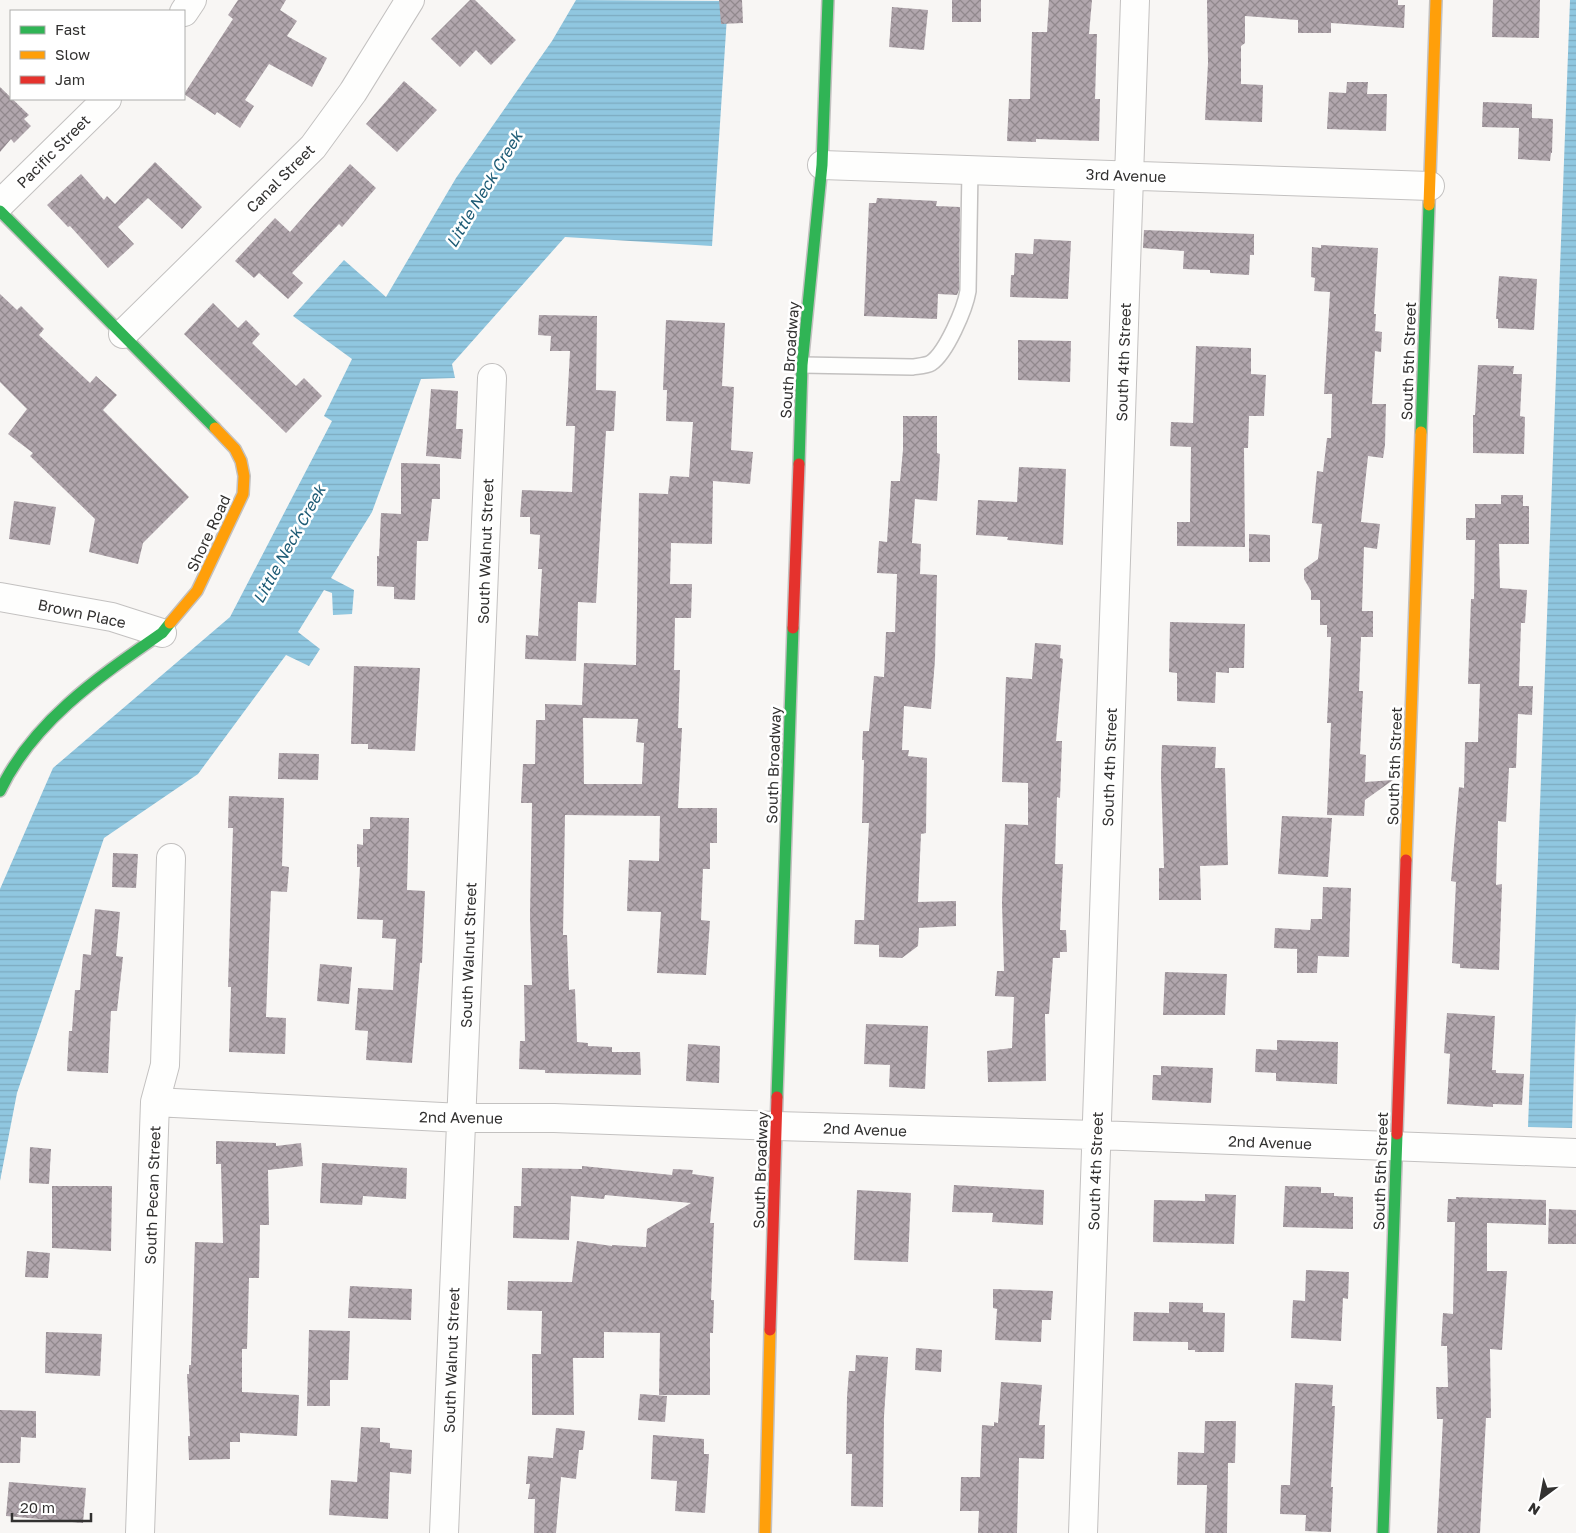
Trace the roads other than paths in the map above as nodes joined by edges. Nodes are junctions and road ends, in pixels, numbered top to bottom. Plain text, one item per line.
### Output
1 (192, 0) edge
2 (410, 0) edge
3 (828, 0) edge
4 (1135, 0) edge
5 (1436, 0) edge
6 (185, 10) edge
7 (106, 100) edge
8 (822, 165) junction
9 (970, 169) junction
10 (1129, 176) junction
11 (1430, 186) junction
12 (0, 204) edge
13 (0, 211) edge
14 (123, 334) junction
15 (802, 365) junction
16 (492, 378) dead end
17 (0, 597) edge
18 (162, 632) junction
19 (0, 791) edge
20 (172, 858) dead end
21 (155, 1102) junction
22 (461, 1118) junction
23 (776, 1126) junction
24 (1096, 1135) junction
25 (1396, 1147) junction
26 (1576, 1152) edge
27 (140, 1533) edge
28 (444, 1533) edge
29 (765, 1533) edge
30 (1083, 1533) edge
31 (1383, 1533) edge

1 - 6 street
2 - 14 street, Canal Street
3 - 8 street, South Broadway
4 - 10 street, South 4th Street
5 - 11 street, South 5th Street
7 - 12 street, Pacific Street
8 - 9 street, 3rd Avenue
8 - 15 street, South Broadway
9 - 10 street, 3rd Avenue
9 - 15 lane
10 - 11 street, 3rd Avenue
10 - 24 street, South 4th Street
11 - 25 street, South 5th Street
13 - 14 street, Shore Road
14 - 18 street, Shore Road
15 - 23 street, South Broadway
16 - 22 street, South Walnut Street
17 - 18 street, Brown Place
18 - 19 street, Shore Road
20 - 21 street, South Pecan Street
21 - 22 street, 2nd Avenue
21 - 27 street, South Pecan Street
22 - 23 street, 2nd Avenue
22 - 28 street, South Walnut Street
23 - 24 street, 2nd Avenue
23 - 29 street, South Broadway
24 - 25 street, 2nd Avenue
24 - 30 street, South 4th Street
25 - 26 street, 2nd Avenue
25 - 31 street, South 5th Street

